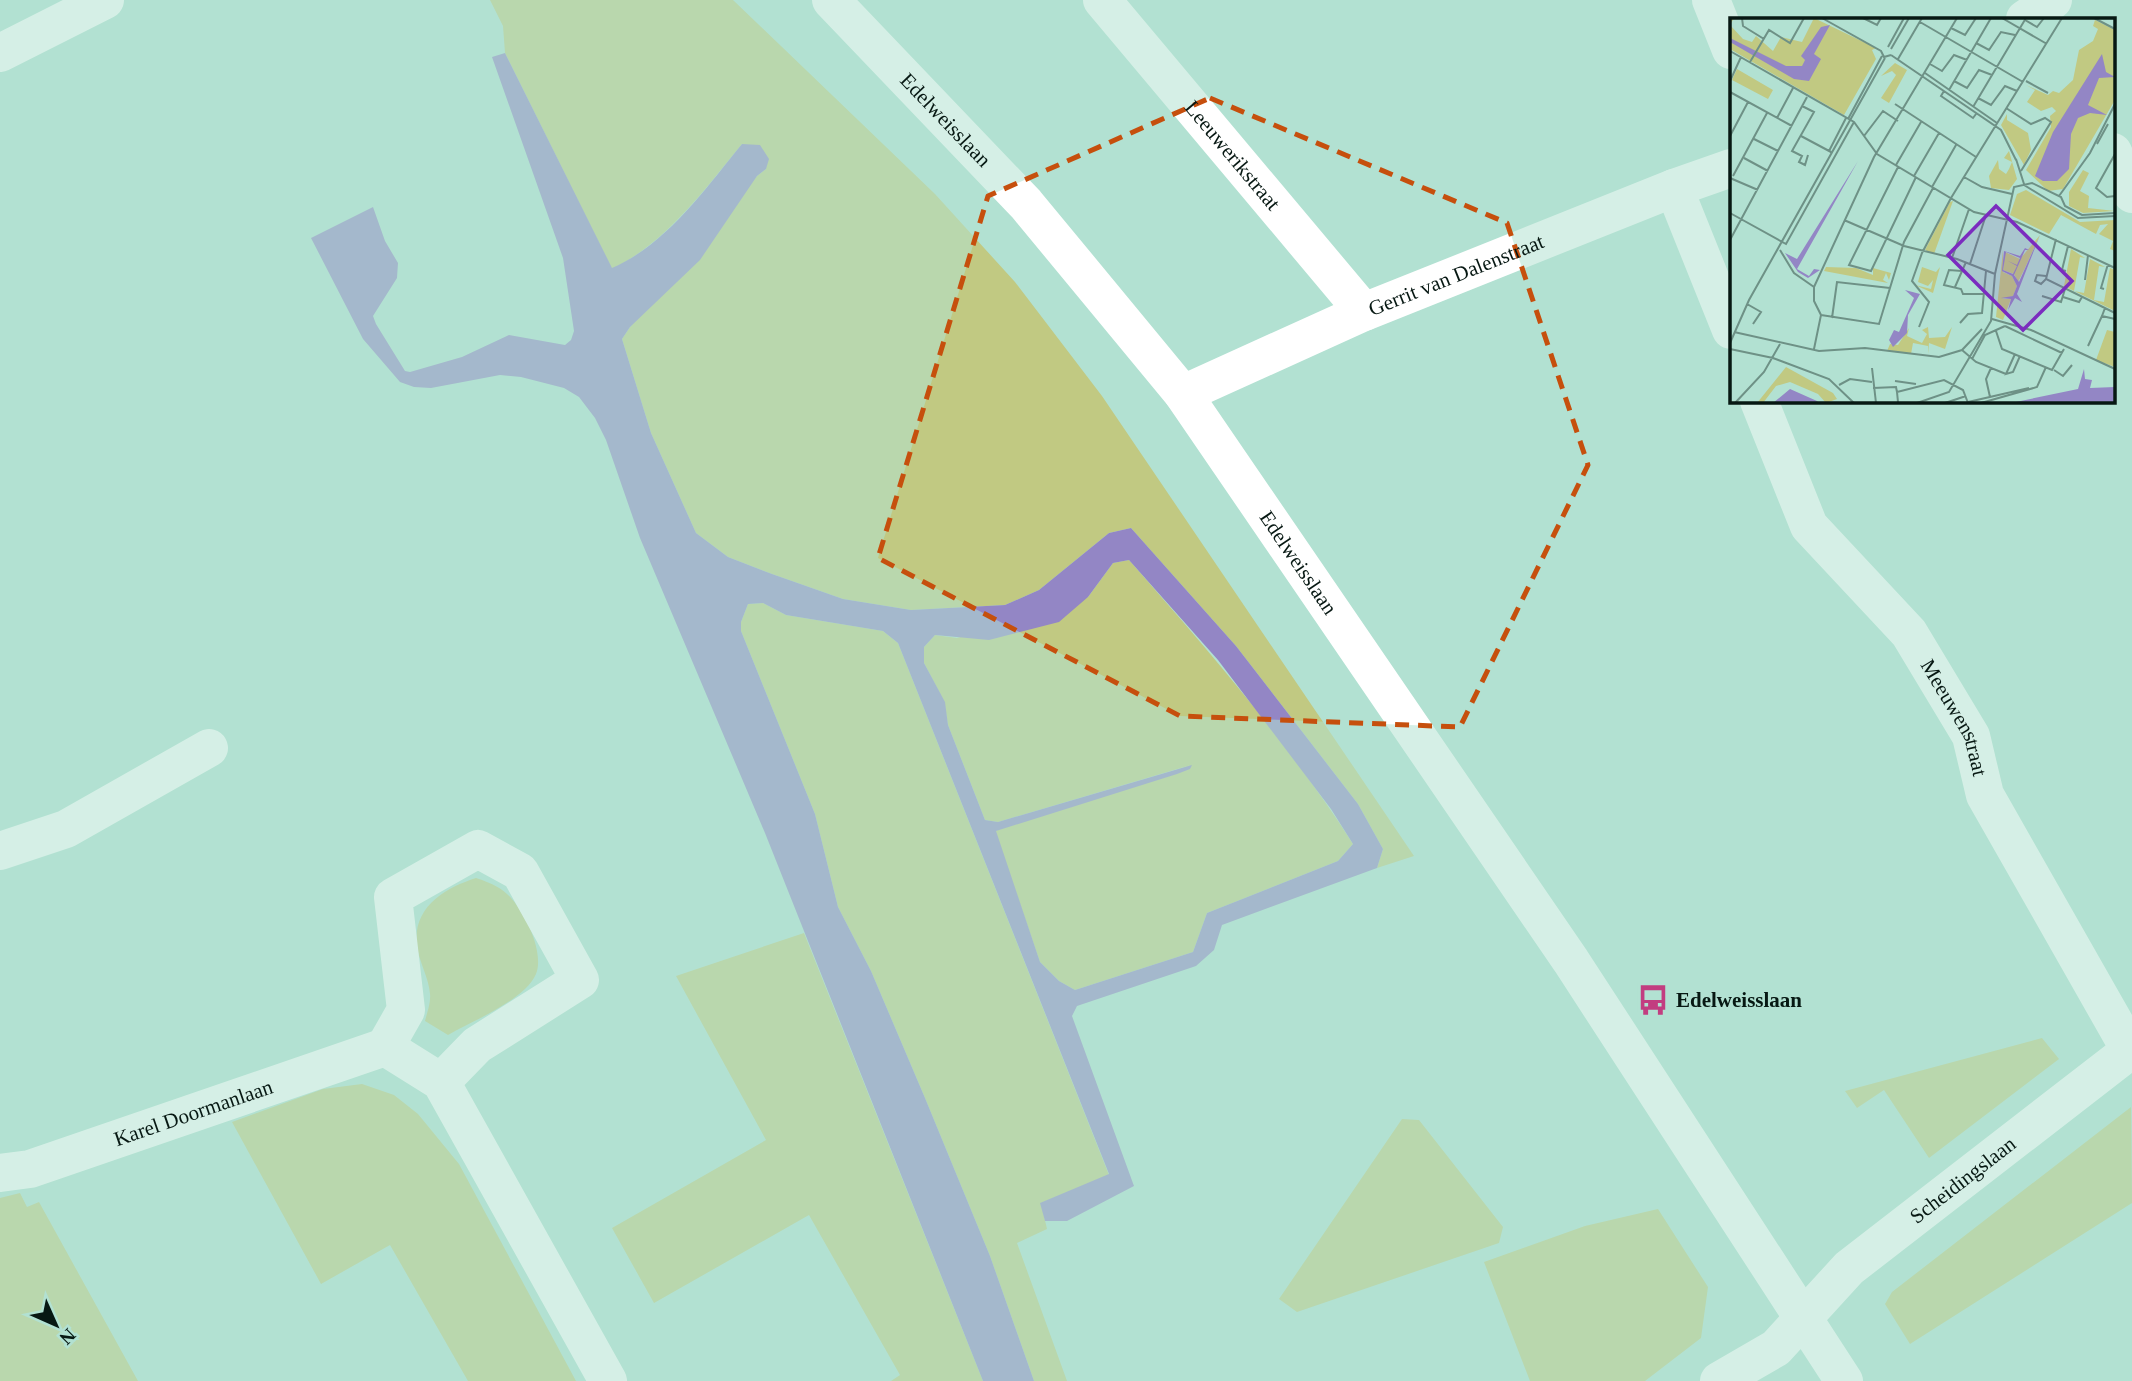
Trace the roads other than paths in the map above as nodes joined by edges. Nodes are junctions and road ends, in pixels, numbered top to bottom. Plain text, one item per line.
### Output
1 (105, 0) edge
2 (831, 0) edge
3 (1102, 0) edge
4 (1711, 0) edge
5 (2053, 0) edge
6 (2026, 18) edge
7 (1730, 48) edge
8 (0, 53) edge
9 (2114, 154) edge
10 (1730, 168) edge
11 (1674, 188) junction
12 (2132, 194) edge
13 (1364, 312) junction
14 (1730, 328) edge
15 (1183, 394) junction
16 (1759, 402) edge
17 (209, 748) dead end
18 (0, 851) edge
19 (385, 1047) junction
20 (2131, 1050) edge
21 (441, 1082) junction
22 (0, 1173) edge
23 (1804, 1318) junction
24 (608, 1381) edge
25 (1719, 1381) edge
26 (1844, 1381) edge

1 - 8 street
2 - 15 street, Edelweisslaan
3 - 13 street, Leeuwerikstraat
4 - 7 street
5 - 6 street
9 - 12 street
10 - 11 street, Gerrit van Dalenstraat
11 - 13 street, Gerrit van Dalenstraat
11 - 14 street
13 - 15 street, Gerrit van Dalenstraat
15 - 23 street, Edelweisslaan
16 - 20 street, Meeuwenstraat
17 - 18 street
19 - 21 street
19 - 21 street
19 - 22 street, Karel Doormanlaan
20 - 23 street, Scheidingslaan
21 - 24 street
23 - 25 street, Scheidingslaan
23 - 26 street, Edelweisslaan

